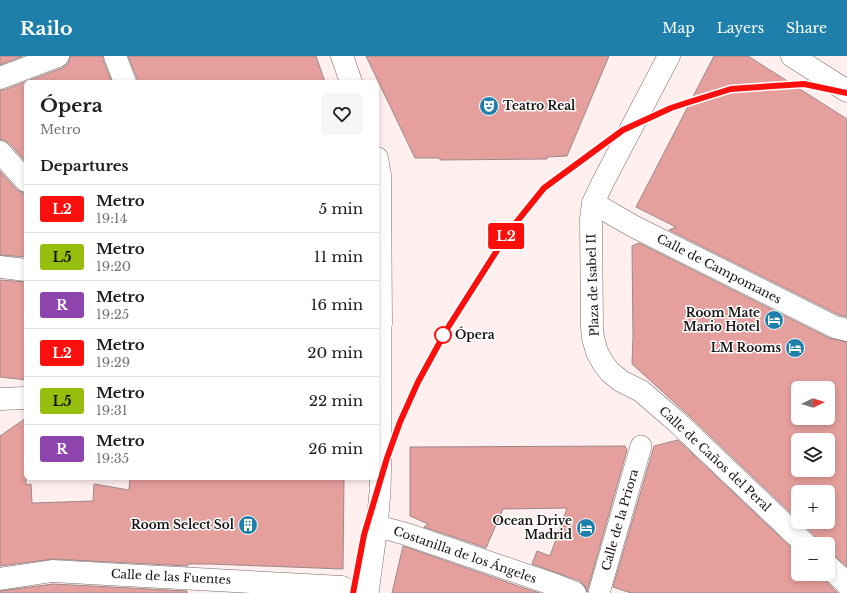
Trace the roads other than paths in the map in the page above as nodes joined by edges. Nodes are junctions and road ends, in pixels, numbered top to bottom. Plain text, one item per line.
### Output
1 (58, 56) edge
2 (115, 56) edge
3 (342, 56) edge
4 (669, 56) edge
5 (792, 56) edge
6 (0, 78) edge
7 (124, 80) edge
8 (350, 80) edge
9 (847, 91) edge
10 (0, 152) edge
11 (379, 169) edge
12 (24, 179) edge
13 (593, 203) junction
14 (0, 267) edge
15 (24, 270) edge
16 (379, 323) edge
17 (847, 330) edge
18 (621, 381) joint
19 (24, 398) edge
20 (0, 399) edge
21 (641, 446) dead end
22 (377, 526) junction
23 (798, 537) edge
24 (835, 573) edge
25 (0, 579) edge
26 (847, 584) edge
27 (347, 590) edge
28 (368, 593) edge
29 (575, 593) edge
30 (599, 593) edge

1 - 6 street
2 - 7 street
3 - 8 street
4 - 13 street, Plaza de Isabel II
5 - 9 street
10 - 12 street
11 - 16 street
13 - 17 street, Calle de Campomanes
13 - 18 street, Plaza de Isabel II
14 - 15 street
16 - 22 street
18 - 23 street, Calle de Caños del Peral
19 - 20 street
21 - 30 street, Calle de la Priora
22 - 28 street
22 - 29 street, Costanilla de los Ángeles
24 - 26 street
25 - 27 street, Calle de las Fuentes

